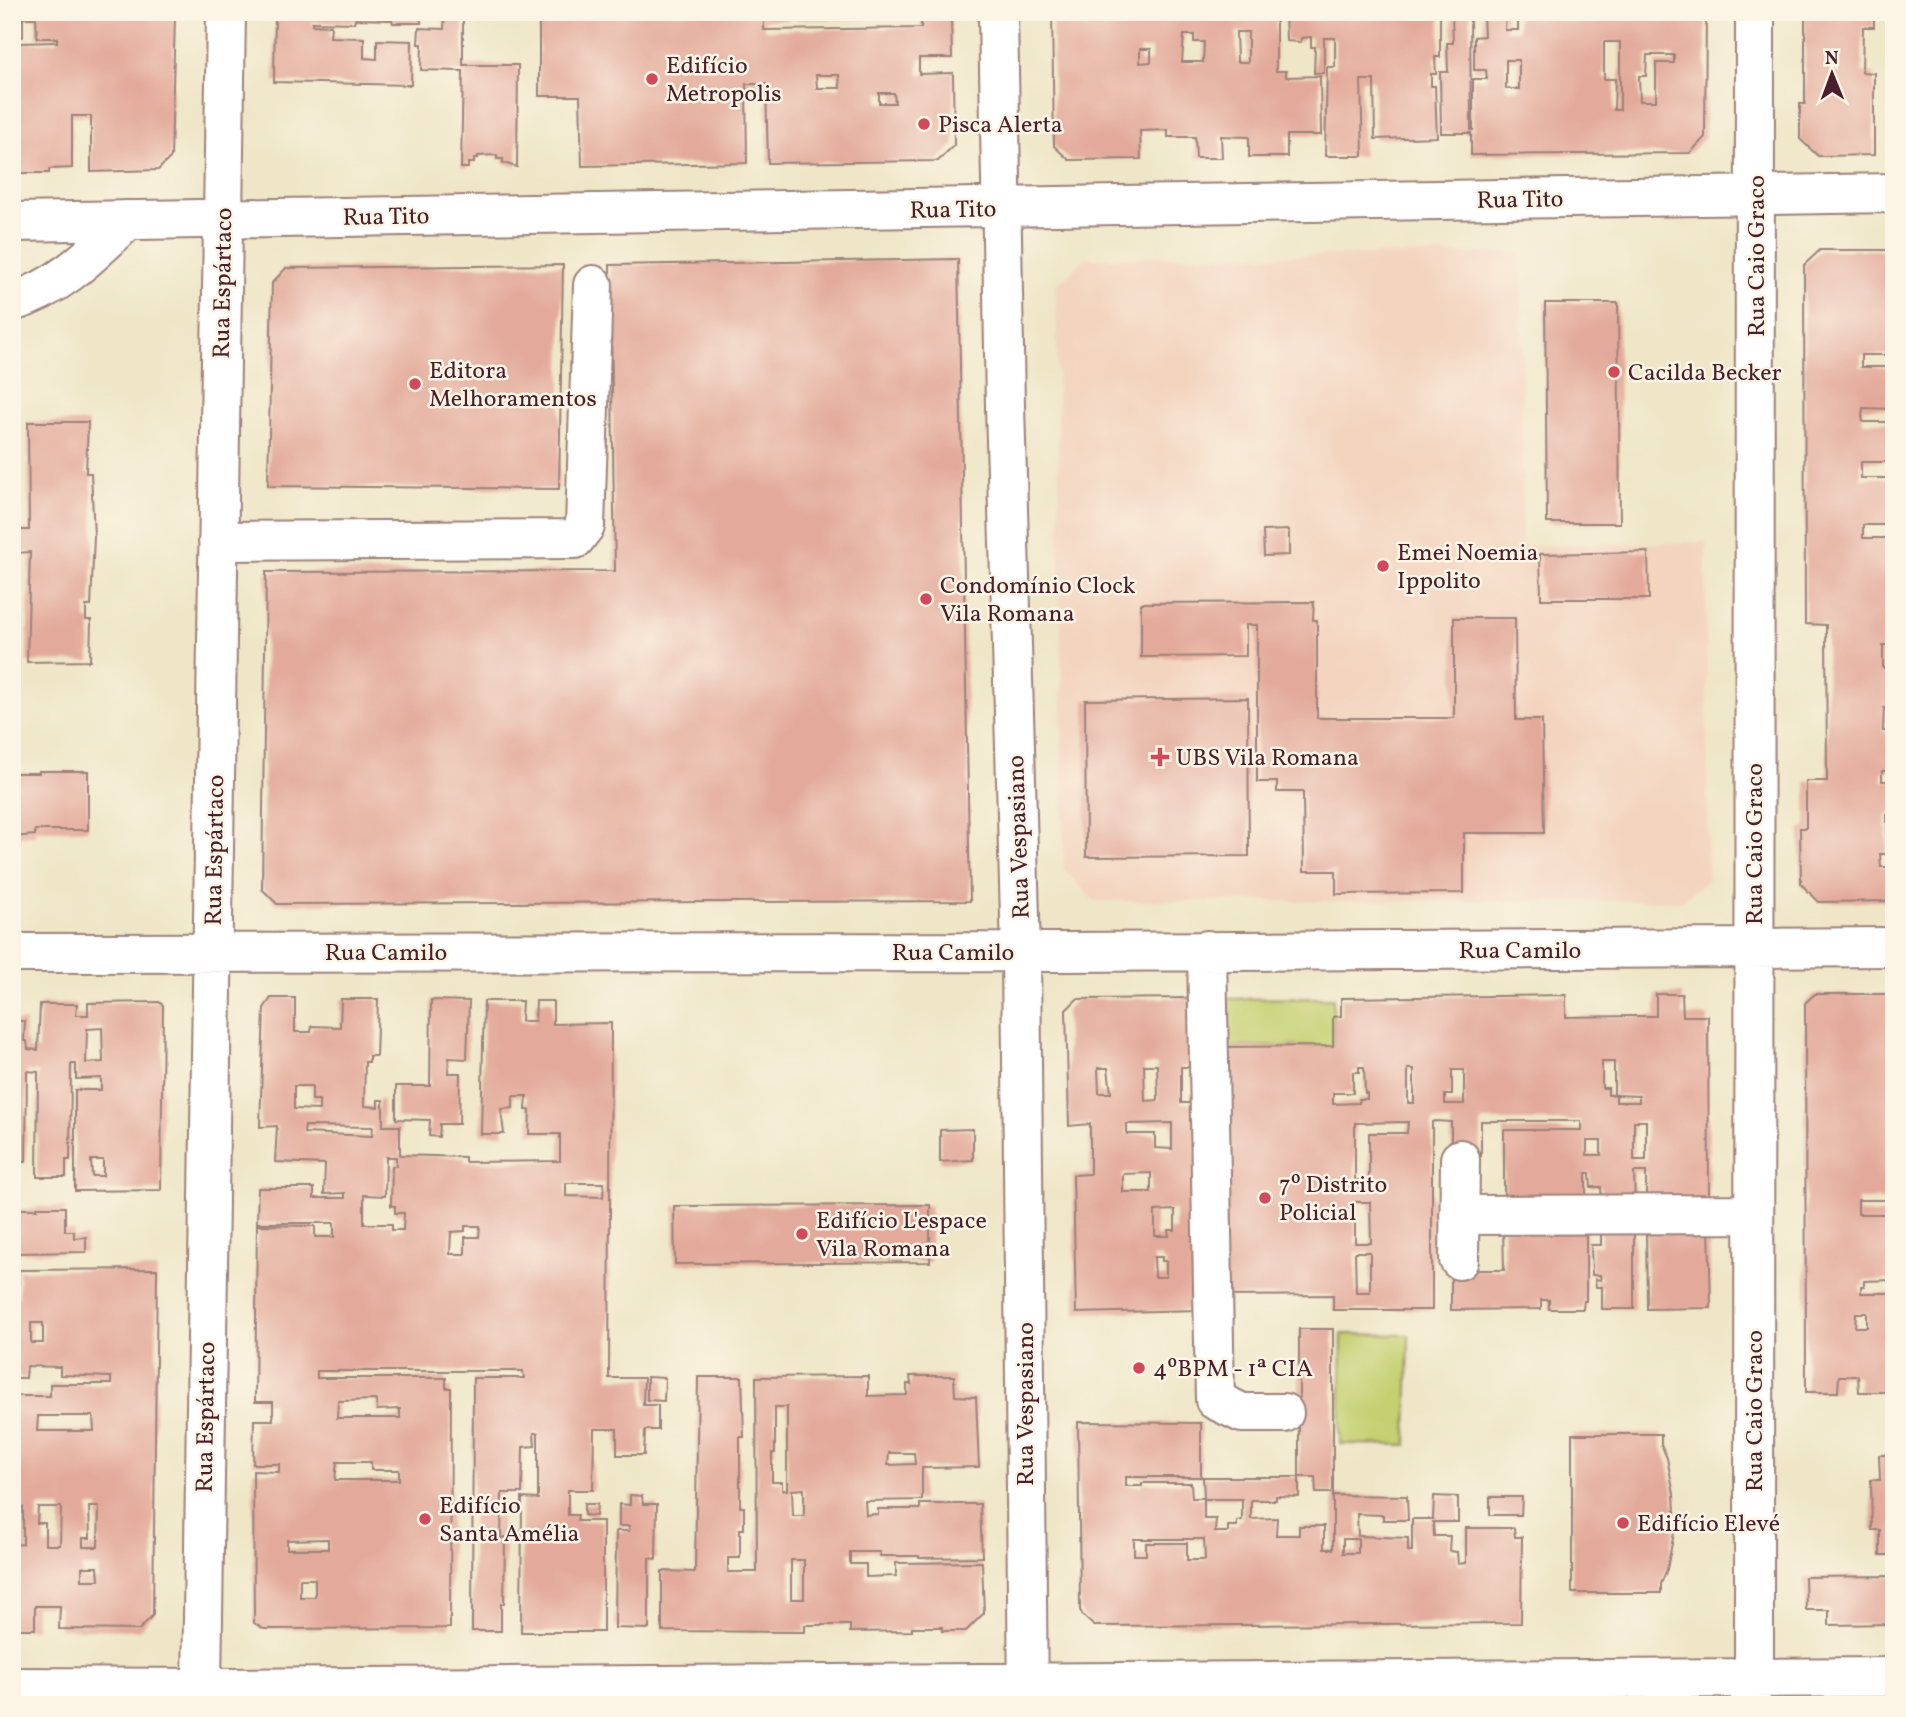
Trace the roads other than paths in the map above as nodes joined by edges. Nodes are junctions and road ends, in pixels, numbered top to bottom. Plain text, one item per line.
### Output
1 (226, 12) edge
2 (998, 12) edge
3 (1755, 12) edge
4 (1894, 193) edge
5 (1755, 195) junction
6 (1001, 208) junction
7 (223, 219) junction
8 (128, 220) junction
9 (12, 222) edge
10 (593, 285) dead end
11 (12, 302) edge
12 (218, 541) junction
13 (1894, 947) edge
14 (1754, 948) junction
15 (1208, 950) junction
16 (1021, 952) junction
17 (12, 953) edge
18 (212, 953) junction
19 (1460, 1159) dead end
20 (1754, 1214) junction
21 (1459, 1215) junction
22 (1459, 1260) dead end
23 (1284, 1413) dead end
24 (1894, 1677) edge
25 (12, 1687) edge
26 (202, 1687) junction
27 (1752, 1691) edge
28 (1028, 1693) edge

1 - 7 street, Rua Espártaco
2 - 6 street, Rua Vespasiano
3 - 5 street, Rua Caio Graco
4 - 5 street, Rua Tito
5 - 6 street, Rua Tito
5 - 14 street, Rua Caio Graco
6 - 7 street, Rua Tito
6 - 16 street, Rua Vespasiano
7 - 8 street, Rua Tito
7 - 12 street, Rua Espártaco
8 - 9 street, Rua Tito
8 - 11 street
10 - 12 street
12 - 18 street, Rua Espártaco
13 - 14 street, Rua Camilo
14 - 15 street, Rua Camilo
14 - 20 street, Rua Caio Graco
15 - 16 street, Rua Camilo
15 - 23 street
16 - 18 street, Rua Camilo
16 - 28 street, Rua Vespasiano
17 - 18 street, Rua Camilo
18 - 26 street, Rua Espártaco
19 - 21 street
20 - 21 street
20 - 27 street, Rua Caio Graco
21 - 22 street
24 - 27 street
25 - 26 street
26 - 28 street
27 - 28 street

